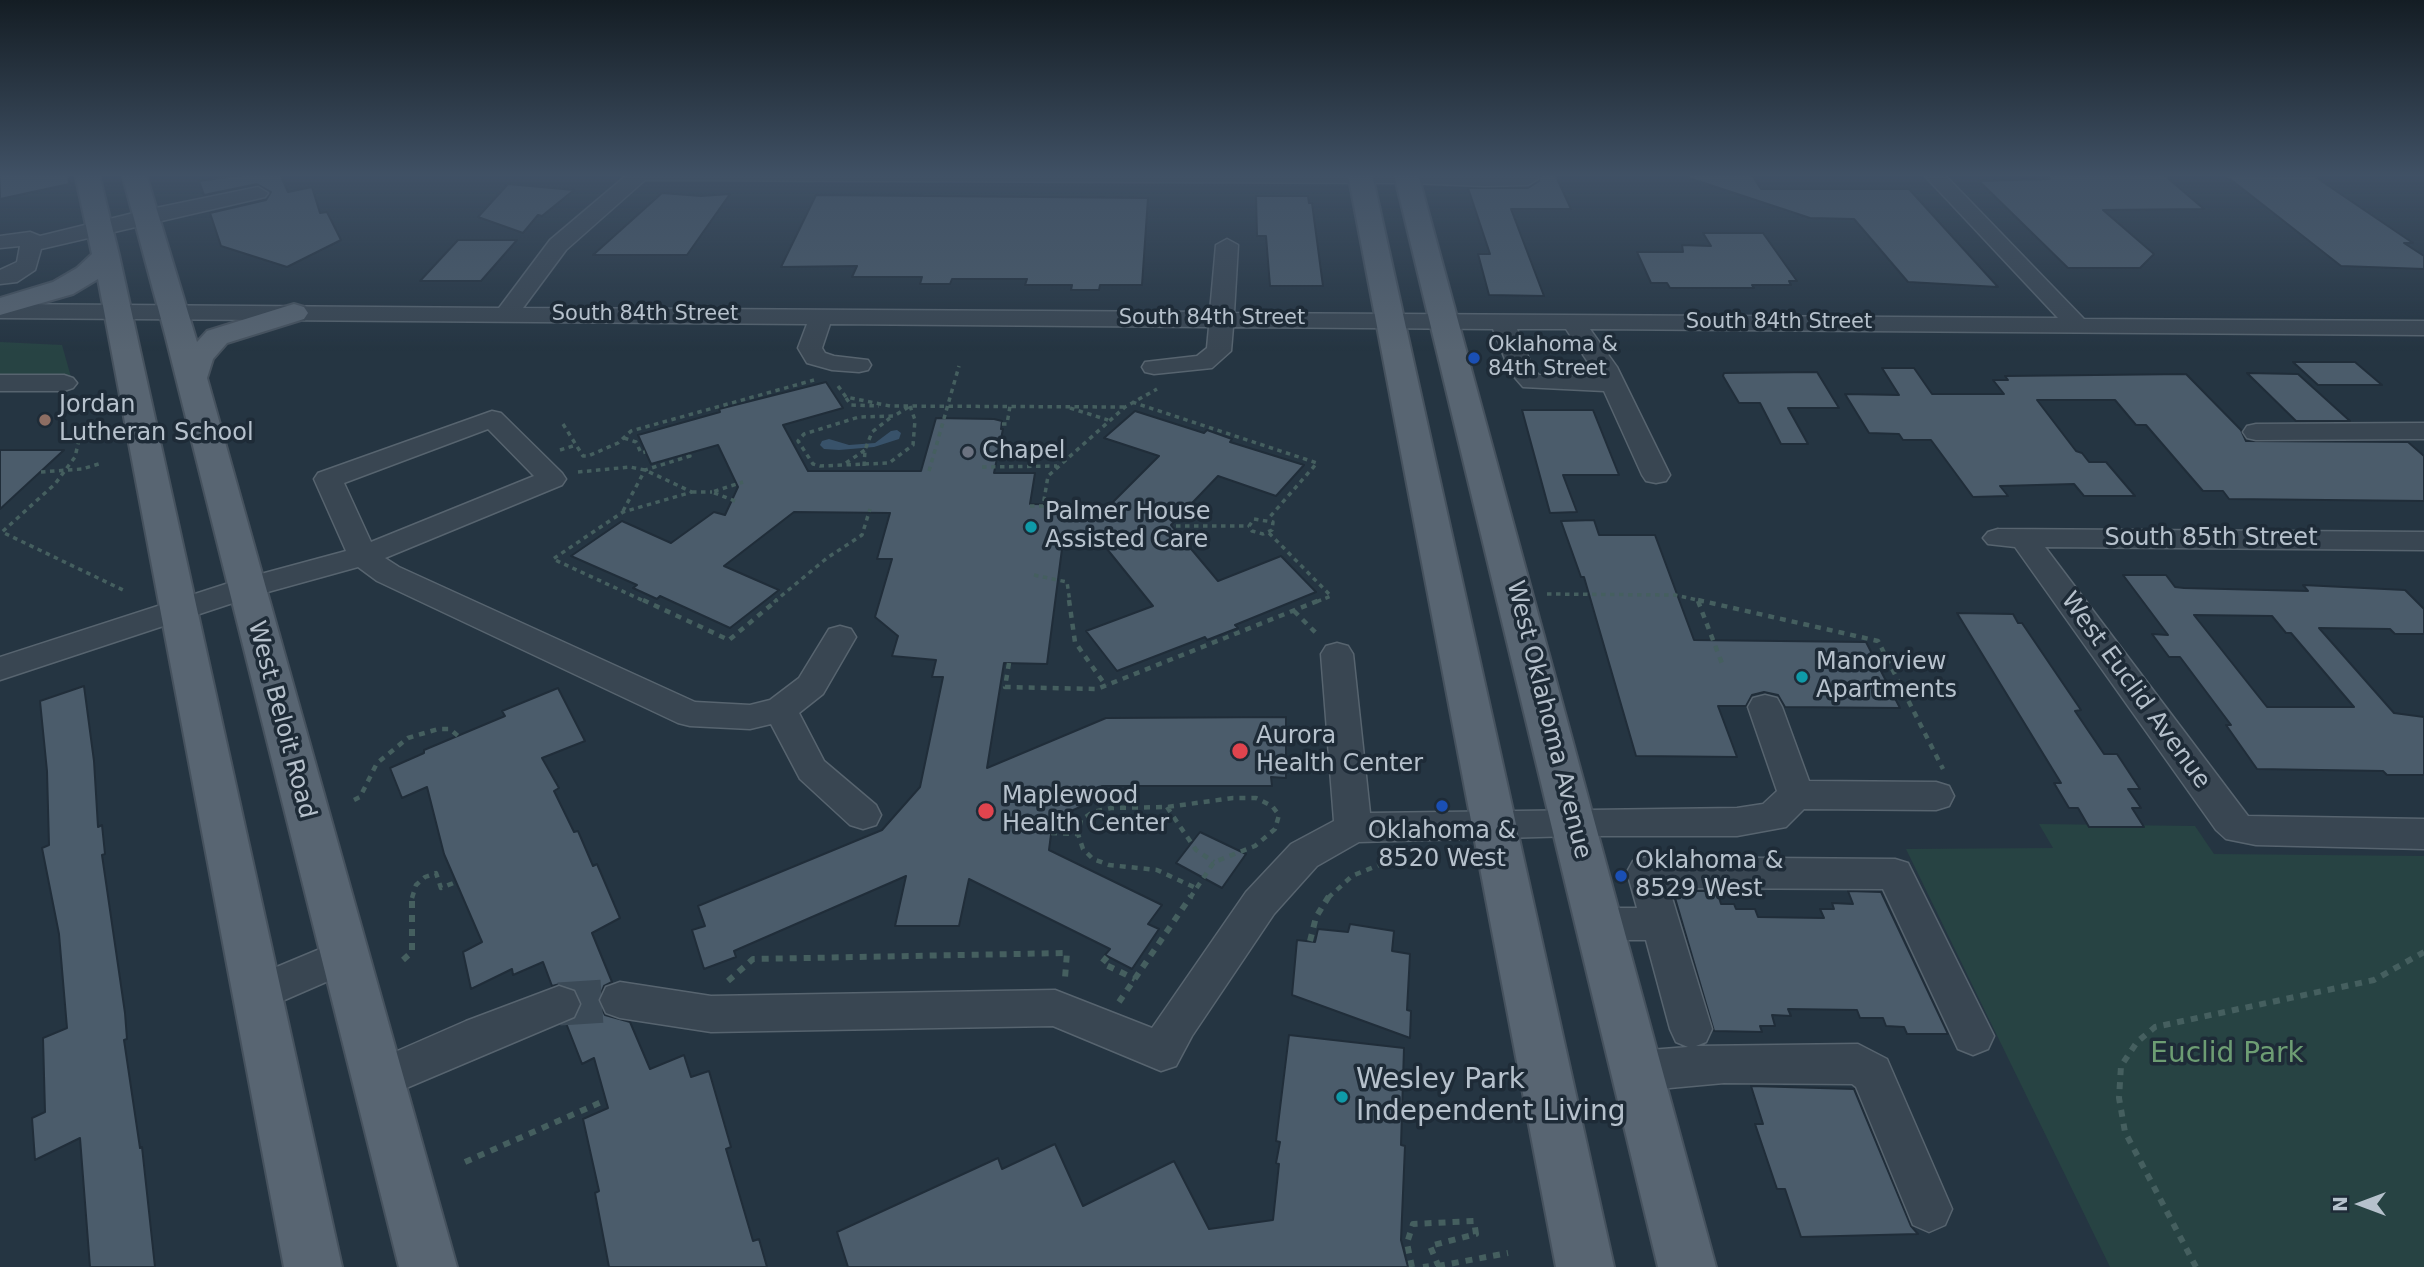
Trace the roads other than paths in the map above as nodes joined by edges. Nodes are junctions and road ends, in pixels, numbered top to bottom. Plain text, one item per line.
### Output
1 (76, 233) edge
2 (101, 233) edge
3 (151, 233) edge
4 (572, 233) edge
5 (1372, 233) edge
6 (1422, 233) edge
7 (1989, 233) edge
8 (0, 242) edge
9 (31, 245) junction
10 (1227, 245) dead end
11 (106, 255) junction
12 (0, 277) edge
13 (0, 309) edge
14 (118, 312) junction
15 (174, 312) junction
16 (294, 313) junction
17 (506, 314) junction
18 (821, 317) junction
19 (1223, 319) junction
20 (1391, 321) junction
21 (1446, 321) junction
22 (1502, 321) junction
23 (1573, 322) junction
24 (2076, 324) junction
25 (2424, 328) edge
26 (859, 365) dead end
27 (1160, 376) road end
28 (191, 380) junction
29 (64, 383) dead end
30 (2, 384) edge
31 (1613, 384) junction
32 (2424, 431) edge
33 (2256, 432) dead end
34 (1656, 475) dead end
35 (2011, 538) joint
36 (2424, 541) edge
37 (363, 556) junction
38 (246, 588) junction
39 (178, 610) junction
40 (840, 637) dead end
41 (1337, 654) road end
42 (0, 669) edge
43 (1765, 706) dead end
44 (780, 710) junction
45 (1796, 795) junction
46 (1936, 796) road end
47 (863, 815) dead end
48 (1574, 822) junction
49 (1494, 824) junction
50 (1353, 828) junction
51 (2424, 834) edge
52 (1600, 924) junction
53 (1660, 924) junction
54 (344, 956) junction
55 (257, 994) junction
56 (620, 1000) tunnel mouth
57 (559, 1004) tunnel mouth
58 (1691, 1029) dead end
59 (1973, 1036) dead end
60 (1637, 1071) junction
61 (378, 1080) junction
62 (1928, 1209) dead end
63 (313, 1267) edge
64 (428, 1267) edge
65 (1585, 1267) edge
66 (1687, 1267) edge

1 - 9 street
2 - 11 main road
3 - 15 main road, West Beloit Road
4 - 17 street
5 - 20 main road
6 - 21 main road, West Oklahoma Avenue
7 - 24 street
8 - 9 street
9 - 12 street
10 - 19 street
11 - 13 main road
11 - 14 main road
13 - 14 street, South 84th Street
14 - 15 street, South 84th Street
14 - 39 main road
15 - 16 street, South 84th Street
15 - 28 main road, West Beloit Road
16 - 17 street, South 84th Street
16 - 28 main road
17 - 18 street, South 84th Street
18 - 19 street, South 84th Street
18 - 26 street
19 - 20 street, South 84th Street
19 - 27 street
20 - 21 street, South 84th Street
20 - 49 main road
21 - 22 street, South 84th Street
21 - 48 main road, West Oklahoma Avenue
22 - 23 street, South 84th Street
22 - 31 street
23 - 24 street, South 84th Street
23 - 31 street
24 - 25 street, South 84th Street
28 - 38 main road, West Beloit Road
29 - 30 street
31 - 34 street
32 - 33 street
35 - 36 street, South 85th Street
35 - 51 street, West Euclid Avenue
37 - 37 street
37 - 38 street
37 - 44 street
38 - 39 street
38 - 54 main road, West Beloit Road
39 - 42 street
39 - 55 main road
40 - 44 street
41 - 50 street
43 - 45 street
44 - 47 street
45 - 46 street
45 - 48 street
48 - 49 street
48 - 52 main road, West Oklahoma Avenue
49 - 50 street
49 - 65 main road
50 - 56 street
52 - 53 street
52 - 60 main road, West Oklahoma Avenue
53 - 58 street
53 - 59 street
54 - 55 street
54 - 61 main road, West Beloit Road
55 - 63 main road
57 - 61 street
60 - 62 street
60 - 66 main road, West Oklahoma Avenue
61 - 64 main road, West Beloit Road

